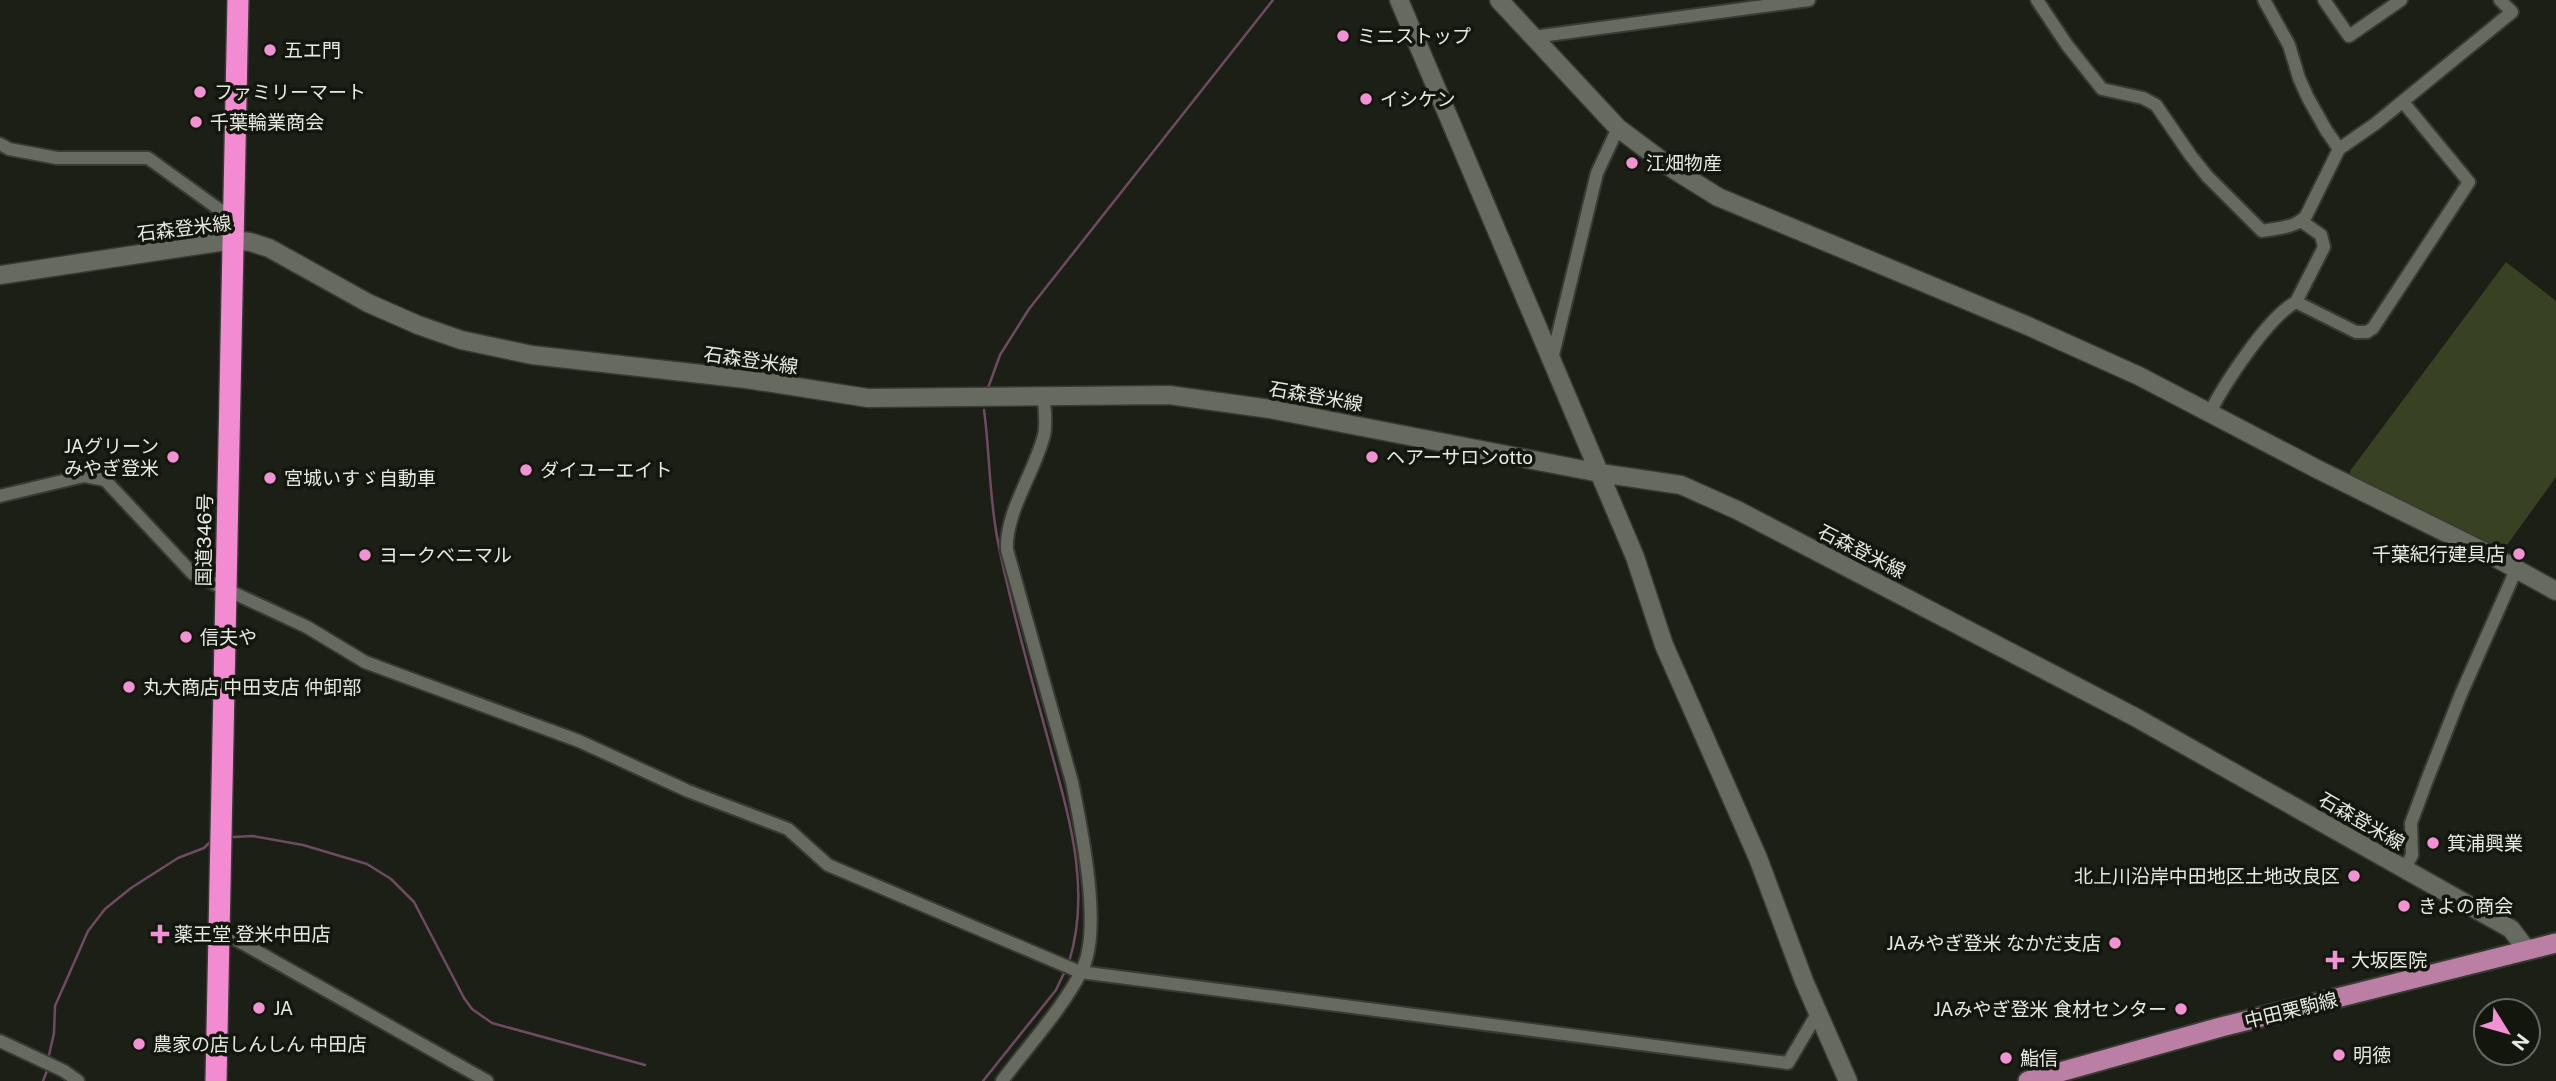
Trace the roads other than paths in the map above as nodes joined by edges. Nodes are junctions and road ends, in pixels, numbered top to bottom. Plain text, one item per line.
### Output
1 (238, 0) edge
2 (1399, 0) edge
3 (1499, 0) edge
4 (1808, 0) edge
5 (2037, 0) edge
6 (2264, 0) edge
7 (2324, 0) edge
8 (2402, 0) edge
9 (2500, 0) edge
10 (1533, 37) junction
11 (2403, 102) junction
12 (1618, 128) junction
13 (0, 144) edge
14 (2339, 149) junction
15 (234, 212) junction
16 (2301, 221) junction
17 (233, 240) junction
18 (0, 275) edge
19 (2296, 302) junction
20 (1551, 360) junction
21 (1044, 396) junction
22 (2210, 412) junction
23 (1600, 473) junction
24 (0, 496) edge
25 (2516, 570) junction
26 (226, 588) junction
27 (2556, 591) edge
28 (2404, 870) junction
29 (219, 930) junction
30 (2556, 943) edge
31 (2527, 950) junction
32 (1076, 971) junction
33 (1817, 1014) junction
34 (0, 1041) edge
35 (78, 1081) edge
36 (216, 1081) edge
37 (487, 1081) edge
38 (1002, 1081) edge
39 (1848, 1081) edge
40 (2028, 1081) edge

1 - 15 highway, 国道346号
2 - 20 main road
3 - 10 main road
4 - 10 street
5 - 16 street
6 - 14 street
7 - 8 street
9 - 11 street
10 - 12 main road
11 - 14 street
11 - 19 street
12 - 20 street
12 - 22 main road
13 - 15 street
14 - 16 street
15 - 17 highway, 国道346号
16 - 19 street
17 - 18 main road, 石森登米線
17 - 21 main road, 石森登米線
17 - 26 highway, 国道346号
19 - 22 street
20 - 23 main road
21 - 23 main road, 石森登米線
21 - 32 street
22 - 25 main road
23 - 28 main road, 石森登米線
23 - 33 main road
24 - 26 street
25 - 27 main road
25 - 28 street
26 - 29 highway, 国道346号
26 - 32 street
28 - 31 main road, 石森登米線
29 - 36 highway, 国道346号
29 - 37 street
30 - 31 main road, 中田栗駒線
31 - 40 main road, 中田栗駒線
32 - 33 street
32 - 38 street
33 - 39 main road
34 - 35 street

